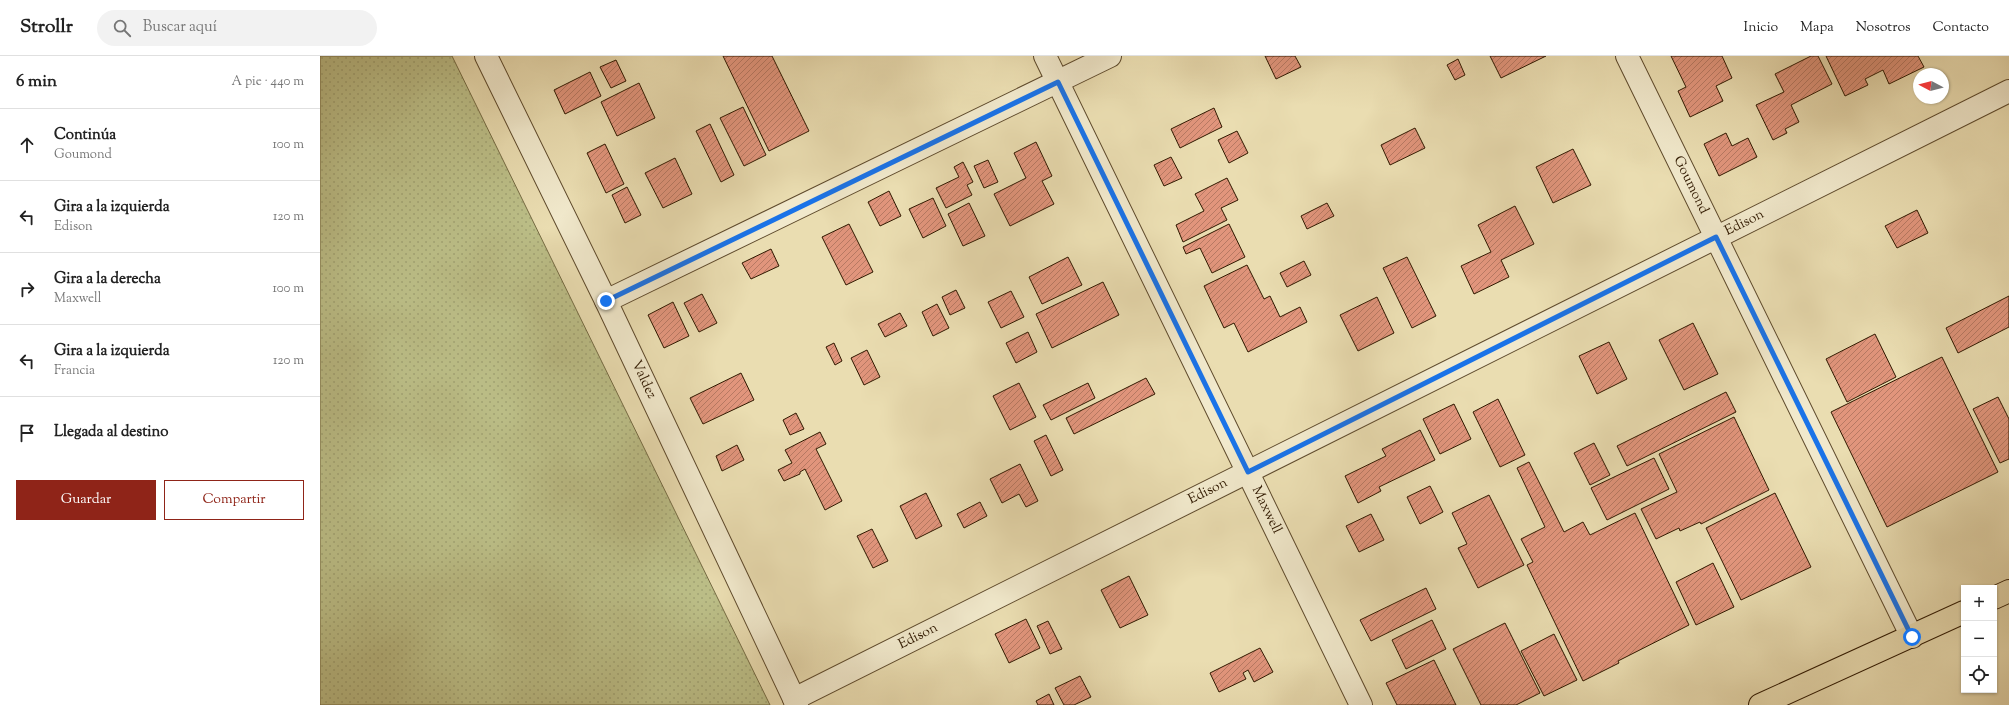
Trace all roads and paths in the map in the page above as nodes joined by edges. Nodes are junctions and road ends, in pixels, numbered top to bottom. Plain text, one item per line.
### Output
1 (486, 56) edge
2 (1046, 56) edge
3 (1110, 56) edge
4 (1627, 56) edge
5 (1058, 82) junction
6 (2009, 91) edge
7 (1716, 237) junction
8 (606, 301) junction
9 (1248, 472) junction
10 (2009, 590) edge
11 (1997, 596) edge
12 (1961, 613) edge
13 (1912, 637) junction
14 (796, 702) edge
15 (1361, 705) edge
16 (1760, 705) edge

1 - 8 street, Valdez
2 - 5 street, Maxwell
3 - 5 street
4 - 7 street, Goumond
5 - 8 street
5 - 9 street, Maxwell
6 - 7 street, Edison
7 - 9 street, Edison
7 - 13 street, Goumond
8 - 14 street, Valdez
9 - 14 street, Edison
9 - 15 street, Maxwell
10 - 11 highway
12 - 13 highway
13 - 16 highway

